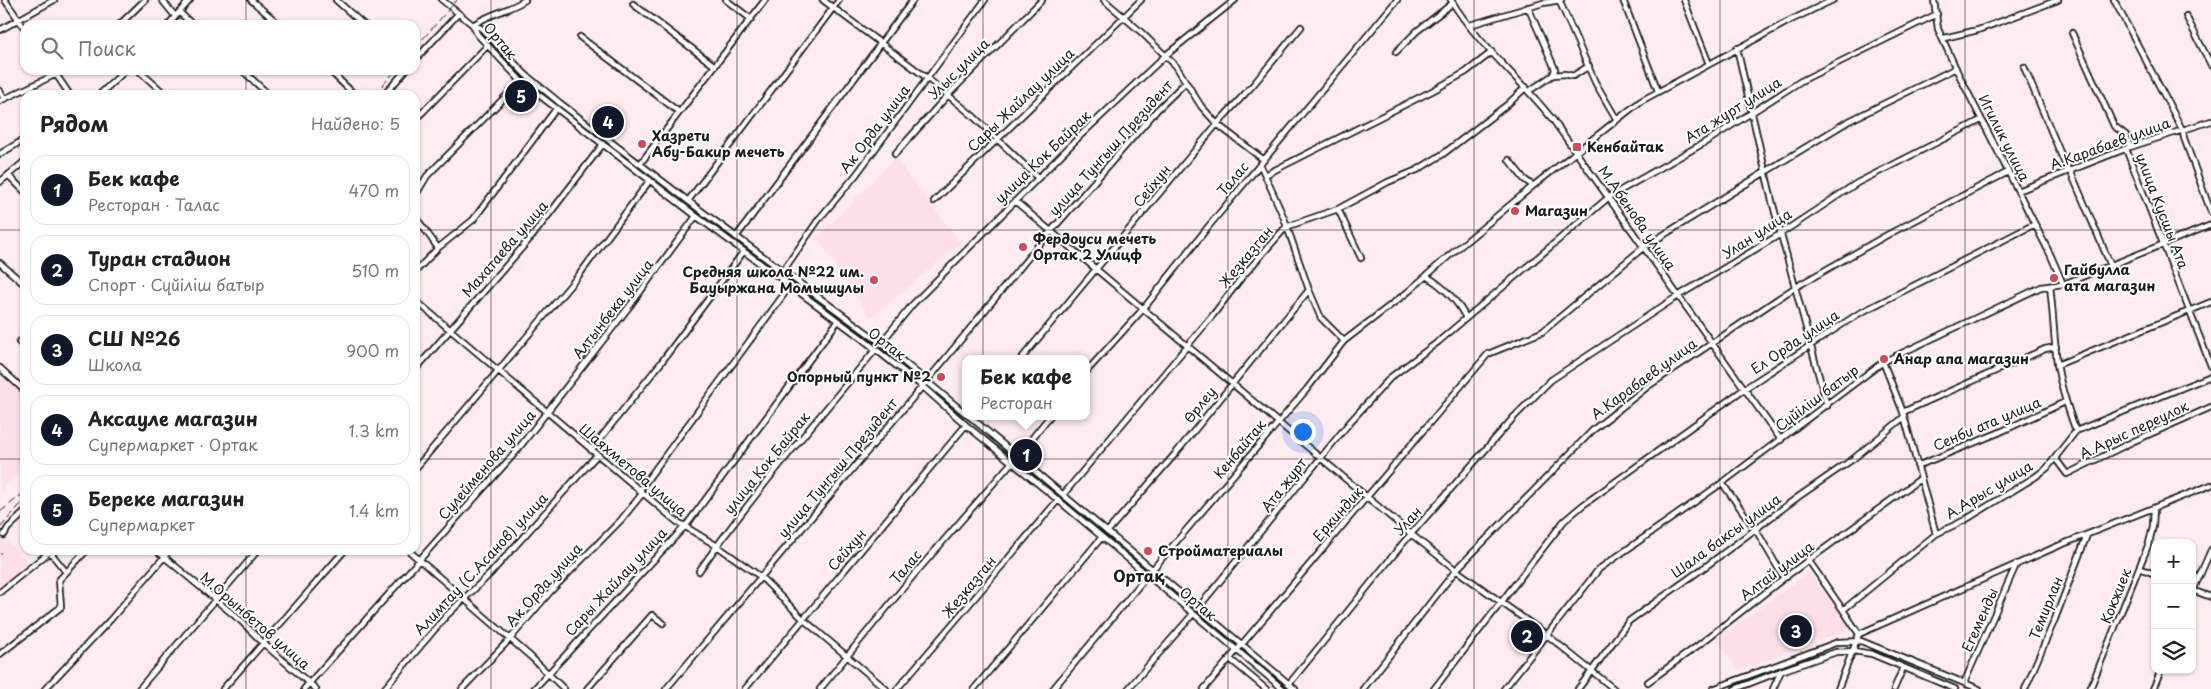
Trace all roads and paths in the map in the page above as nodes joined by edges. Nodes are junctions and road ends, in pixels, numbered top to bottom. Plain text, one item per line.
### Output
1 (5, 0) edge
2 (54, 0) edge
3 (145, 0) edge
4 (162, 0) edge
5 (190, 0) edge
6 (251, 0) edge
7 (336, 0) edge
8 (525, 0) edge
9 (726, 0) edge
10 (765, 0) edge
11 (823, 0) edge
12 (839, 0) edge
13 (913, 0) edge
14 (985, 0) edge
15 (1042, 0) edge
16 (1104, 0) edge
17 (1141, 0) edge
18 (1235, 0) edge
19 (1397, 0) edge
20 (1560, 0) edge
21 (1623, 0) edge
22 (1684, 0) edge
23 (1833, 0) edge
24 (1934, 0) edge
25 (2058, 0) edge
26 (2114, 0) edge
27 (444, 1) edge
28 (1452, 2) edge
29 (633, 4) dead end
30 (1528, 7) junction
31 (833, 8) junction
32 (177, 14) junction
33 (458, 14) junction
34 (1937, 14) junction
35 (1124, 16) junction
36 (2186, 16) dead end
37 (751, 19) junction
38 (21, 20) edge
39 (123, 20) edge
40 (172, 20) edge
41 (186, 20) edge
42 (274, 20) edge
43 (358, 20) edge
44 (19, 21) joint
45 (473, 25) junction
46 (1470, 25) junction
47 (1301, 27) dead end
48 (0, 30) edge
49 (2072, 33) dead end
50 (580, 37) dead end
51 (1944, 38) junction
52 (881, 44) junction
53 (487, 46) junction
54 (1737, 48) junction
55 (1396, 52) dead end
56 (1492, 52) junction
57 (420, 55) edge
58 (1166, 55) junction
59 (1709, 64) junction
60 (2211, 65) edge
61 (715, 66) junction
62 (1589, 66) junction
63 (2024, 67) dead end
64 (1956, 68) junction
65 (49, 75) edge
66 (57, 75) edge
67 (121, 75) edge
68 (144, 75) edge
69 (247, 75) edge
70 (334, 75) edge
71 (402, 75) edge
72 (1553, 75) junction
73 (927, 78) junction
74 (521, 81) junction
75 (1186, 82) junction
76 (1527, 89) junction
77 (20, 90) edge
78 (21, 90) edge
79 (67, 90) edge
80 (104, 90) edge
81 (160, 90) edge
82 (264, 90) edge
83 (350, 90) edge
84 (388, 90) edge
85 (0, 91) edge
86 (1658, 91) junction
87 (948, 95) junction
88 (2, 100) edge
89 (556, 110) junction
90 (680, 112) junction
91 (1752, 112) junction
92 (420, 115) edge
93 (1617, 120) junction
94 (1981, 120) junction
95 (2211, 120) edge
96 (1217, 124) junction
97 (2183, 131) junction
98 (606, 138) junction
99 (997, 138) junction
100 (20, 142) edge
101 (602, 145) junction
102 (2128, 148) junction
103 (1577, 152) junction
104 (0, 154) edge
105 (895, 154) dead end
106 (1264, 160) junction
107 (1508, 160) dead end
108 (640, 164) junction
109 (1260, 164) junction
110 (20, 165) edge
111 (2069, 170) junction
112 (1766, 172) junction
113 (2008, 172) junction
114 (8, 175) junction
115 (1265, 175) junction
116 (1038, 178) junction
117 (650, 180) junction
118 (0, 182) edge
119 (1533, 186) junction
120 (20, 187) edge
121 (420, 187) edge
122 (2018, 191) junction
123 (1610, 197) junction
124 (688, 201) junction
125 (934, 201) dead end
126 (1015, 201) junction
127 (1338, 209) junction
128 (2211, 212) edge
129 (696, 216) junction
130 (420, 223) edge
131 (2035, 224) junction
132 (2211, 225) edge
133 (1286, 227) junction
134 (1052, 232) junction
135 (1780, 234) junction
136 (736, 237) junction
137 (2163, 246) junction
138 (1644, 247) junction
139 (438, 248) junction
140 (744, 251) junction
141 (1361, 258) dead end
142 (0, 263) edge
143 (2111, 266) junction
144 (420, 267) edge
145 (1097, 269) junction
146 (783, 272) junction
147 (1426, 276) junction
148 (20, 281) edge
149 (2063, 284) junction
150 (790, 286) junction
151 (2050, 286) junction
152 (1794, 288) junction
153 (1309, 290) junction
154 (1678, 296) junction
155 (2211, 302) edge
156 (420, 304) edge
157 (1144, 308) junction
158 (2190, 310) junction
159 (1466, 318) junction
160 (838, 321) junction
161 (449, 330) junction
162 (1344, 341) junction
163 (1438, 342) joint
164 (881, 343) junction
165 (1711, 343) junction
166 (1810, 345) junction
167 (1186, 346) junction
168 (2056, 347) junction
169 (876, 349) junction
170 (1024, 355) edge
171 (1884, 362) junction
172 (420, 364) edge
173 (2057, 365) junction
174 (2211, 366) edge
175 (0, 368) edge
176 (1090, 368) edge
177 (499, 371) junction
178 (2211, 376) edge
179 (1552, 380) joint
180 (927, 381) junction
181 (1231, 385) junction
182 (20, 386) edge
183 (922, 386) junction
184 (1744, 389) junction
185 (2065, 402) junction
186 (1826, 406) junction
187 (2211, 407) edge
188 (962, 411) edge
189 (546, 413) junction
190 (1904, 415) junction
191 (975, 420) edge
192 (1047, 420) edge
193 (1278, 422) junction
194 (966, 425) junction
195 (2076, 430) junction
196 (1781, 440) junction
197 (591, 450) junction
198 (596, 455) junction
199 (1017, 456) junction
200 (1320, 458) junction
201 (2055, 458) junction
202 (1012, 462) junction
203 (420, 463) edge
204 (1917, 466) junction
205 (1920, 480) junction
206 (1722, 482) junction
207 (2211, 485) edge
208 (641, 492) junction
209 (1063, 495) junction
210 (1366, 498) junction
211 (1058, 500) junction
212 (2154, 509) junction
213 (20, 517) edge
214 (683, 526) junction
215 (1756, 530) junction
216 (1107, 532) junction
217 (1411, 534) junction
218 (1936, 534) junction
219 (2087, 535) junction
220 (4, 536) dead end
221 (1102, 537) junction
222 (717, 546) junction
223 (2211, 550) edge
224 (46, 555) edge
225 (54, 555) edge
226 (82, 555) edge
227 (162, 555) edge
228 (254, 555) edge
229 (341, 555) edge
230 (414, 555) edge
231 (164, 557) junction
232 (419, 559) junction
233 (1808, 561) junction
234 (2016, 565) junction
235 (2139, 568) junction
236 (1152, 570) junction
237 (1456, 570) junction
238 (699, 571) dead end
239 (66, 572) junction
240 (2151, 572) edge
241 (1147, 576) junction
242 (761, 577) junction
243 (1784, 578) junction
244 (2196, 584) edge
245 (0, 592) edge
246 (2196, 592) edge
247 (2211, 597) edge
248 (464, 598) junction
249 (215, 600) junction
250 (1501, 600) junction
251 (1198, 608) junction
252 (1843, 610) junction
253 (1193, 614) junction
254 (804, 620) junction
255 (663, 623) dead end
256 (1859, 634) junction
257 (1546, 635) junction
258 (510, 639) junction
259 (1858, 641) junction
260 (263, 643) junction
261 (1242, 646) junction
262 (1238, 651) junction
263 (1854, 651) junction
264 (0, 654) edge
265 (847, 658) junction
266 (1230, 660) junction
267 (1903, 668) junction
268 (1781, 670) junction
269 (1593, 672) junction
270 (548, 674) junction
271 (2160, 674) edge
272 (1648, 682) dead end
273 (309, 683) junction
274 (1964, 683) junction
275 (1290, 684) junction
276 (45, 689) edge
277 (139, 689) edge
278 (223, 689) edge
279 (304, 689) edge
280 (316, 689) edge
281 (384, 689) edge
282 (462, 689) edge
283 (534, 689) edge
284 (564, 689) edge
285 (587, 689) edge
286 (666, 689) edge
287 (744, 689) edge
288 (820, 689) edge
289 (886, 689) edge
290 (897, 689) edge
291 (974, 689) edge
292 (1053, 689) edge
293 (1128, 689) edge
294 (1204, 689) edge
295 (1266, 689) edge
296 (1283, 689) edge
297 (1295, 689) edge
298 (1362, 689) edge
299 (1434, 689) edge
300 (1504, 689) edge
301 (1578, 689) edge
302 (1614, 689) edge
303 (1713, 689) edge
304 (1735, 689) edge
305 (1773, 689) edge
306 (1838, 689) edge
307 (1894, 689) edge
308 (1955, 689) edge
309 (1979, 689) edge
310 (2025, 689) edge
311 (2090, 689) edge
312 (2154, 689) edge

1 - 44 street
2 - 38 street
3 - 39 street
4 - 32 street
5 - 32 street
6 - 42 street
7 - 43 street
8 - 45 street
9 - 37 street
10 - 37 street
11 - 31 street
12 - 31 street
13 - 52 street
14 - 73 street, Ак Орда улица
15 - 87 street, Улыс улица
16 - 35 street
17 - 35 street, Сары Жайлау улица
18 - 58 street, улица Кок Байрак
19 - 106 street, Талас
20 - 30 street
20 - 62 street
21 - 86 street
22 - 59 street
23 - 54 street
24 - 34 street, Игилик улица
25 - 51 street
26 - 97 street
27 - 33 street, Ортак
28 - 46 street, М.Абенова улица
28 - 55 street
29 - 61 street
30 - 46 street
30 - 72 street
31 - 52 street
31 - 124 street
32 - 40 street
32 - 41 street
33 - 45 street, Ортак
33 - 57 street
34 - 51 street, Игилик улица
34 - 91 street, Ата журт улица
35 - 58 street
35 - 99 street, Сары Жайлау улица
36 - 60 street
37 - 61 street
44 - 48 street
45 - 53 street, Ортак
45 - 98 street, Ортак
46 - 56 street, М.Абенова улица
47 - 96 street, Сейхун
49 - 102 street, улица Кусшы Ата
50 - 90 street
51 - 64 street, Игилик улица
52 - 73 street
52 - 136 street
53 - 74 street, Ортак
53 - 92 street
54 - 59 street
54 - 91 street
56 - 76 street, М.Абенова улица
56 - 115 street
58 - 75 street
58 - 116 street, улица Кок Байрак
59 - 86 street
61 - 90 street
62 - 72 street
62 - 93 street
63 - 111 street
64 - 94 street, Игилик улица
64 - 112 street
65 - 78 street
66 - 79 street
67 - 80 street
68 - 81 street
69 - 82 street
70 - 83 street
71 - 84 street
72 - 76 street, Жезказган
73 - 87 street
73 - 146 street, Ак Орда улица
74 - 89 street, Ортак
74 - 121 street
75 - 96 street
75 - 134 street, улица Тунгыш Президент
76 - 103 street, М.Абенова улица
76 - 127 street, Жезказган
77 - 88 street
85 - 88 street
86 - 93 street
87 - 99 street
87 - 105 street, Улыс улица
89 - 101 street, Ортак
89 - 139 street
90 - 108 street
91 - 112 street
91 - 123 street, Ата журт улица
93 - 103 street
94 - 113 street, Игилик улица
94 - 135 street, Улан улица
95 - 97 street, А.Карабаев улица
96 - 106 street
96 - 145 street, Сейхун
97 - 102 street, А.Карабаев улица
97 - 128 street
98 - 101 street, Махатаева улица
98 - 108 street, Ортак
99 - 116 street
99 - 125 street, Сары Жайлау улица
100 - 104 street
101 - 117 street, Ортак
101 - 161 street, Махатаева улица
102 - 111 street, А.Карабаев улица
102 - 137 street, улица Кусшы Ата
103 - 119 street, Кенбайтак
103 - 123 street, М.Абенова улица
106 - 109 street, Талас
107 - 119 street
108 - 124 street, Ортак
109 - 115 street
109 - 157 street, Талас
110 - 114 street
111 - 122 street, А.Карабаев улица
111 - 143 street
112 - 135 street
112 - 138 street
113 - 122 street, Игилик улица
113 - 152 street, А.Карабаев улица
114 - 118 street
114 - 120 street
115 - 133 street
116 - 126 street, улица Кок Байрак
117 - 129 street, Ортак
117 - 177 street
119 - 147 street, Кенбайтак
122 - 131 street, Игилик улица
123 - 138 street, М.Абенова улица
123 - 159 street, Ата журт улица
124 - 136 street, Ортак
126 - 134 street
126 - 164 street, улица Кок Байрак
127 - 133 street, Жезказган
127 - 141 street
129 - 140 street, Ортак
129 - 189 street, Алтынбека улица
130 - 139 street
131 - 149 street, Игилик улица
131 - 166 street, Ел Орда улица
132 - 137 street, Сүйіліш батыр
133 - 153 street
133 - 167 street, Жезказган
134 - 145 street
134 - 180 street, улица Тунгыш Президент
135 - 152 street
135 - 154 street, Улан улица
136 - 146 street, Ортак
137 - 143 street, Сүйіліш батыр
137 - 158 street, улица Кусшы Ата
138 - 154 street, М.Абенова улица
138 - 210 street, Еркиндик
139 - 144 street
140 - 150 street, Ортак
140 - 197 street
142 - 148 street
143 - 149 street, Сүйіліш батыр
145 - 157 street
145 - 170 street, Сейхун
146 - 164 street, Ортак
147 - 159 street
147 - 162 street, Кенбайтак
149 - 151 street, Сүйіліш батыр
150 - 160 street, Ортак
150 - 208 street, Ак Орда улица
151 - 168 street
151 - 171 street, Сүйіліш батыр
152 - 165 street, А.Карабаев улица
152 - 166 street
153 - 162 street
153 - 181 street, Өрлеу
154 - 165 street, М.Абенова улица
154 - 179 street, Улан улица
155 - 158 street
156 - 161 street, Шаяхметова улица
157 - 167 street
157 - 176 street, Талас
158 - 173 street
158 - 174 street, улица Кусшы Ата
159 - 163 street, Ата журт улица
160 - 169 street, Ортак
160 - 214 street, Сары Жайлау улица
161 - 172 street, Махатаева улица
161 - 177 street, Шаяхметова улица
162 - 193 street, Кенбайтак
163 - 200 street, Ата журт
164 - 180 street, Ортак
165 - 184 street, М.Абенова улица
165 - 237 street, А.Карабаев улица
166 - 184 street, Ел Орда улица
166 - 186 street
167 - 181 street
167 - 209 street, Жезказган
168 - 173 street
168 - 190 street, Шала баксы улица
169 - 183 street, Ортак
169 - 222 street, улица Кок Байрак
171 - 186 street, Сүйіліш батыр
171 - 190 street
173 - 185 street
175 - 182 street
177 - 189 street, Шаяхметова улица
177 - 203 street
178 - 195 street
179 - 217 street, Улан
180 - 183 street, улица Тунгыш Президент
180 - 188 street, Ортак
181 - 193 street
181 - 216 street, Өрлеу
183 - 194 street, Ортак
183 - 242 street, улица Тунгыш Президент
184 - 196 street, М.Абенова улица
184 - 250 street, Ел Орда улица
185 - 195 street
185 - 204 street, Сенби ата улица
186 - 196 street, Сүйіліш батыр
187 - 201 street, А.Арыс переулок
189 - 197 street, Шаяхметова улица
189 - 232 street, Сулейменова улица
190 - 204 street
190 - 215 street, Шала баксы улица
191 - 199 street, Ортак
192 - 199 street
193 - 200 street
193 - 236 street, Кенбайтак
194 - 202 street, Ортак
194 - 254 street, Сейхун
195 - 201 street, А.Арыс улица
196 - 206 street, Сүйіліш батыр
197 - 198 street, Шаяхметова улица
198 - 208 street, Шаяхметова улица
198 - 248 street, Алимтау (С.Асанов) улица
199 - 209 street, Ортак
200 - 210 street
200 - 251 street, Ата журт
201 - 218 street, А.Арыс улица
202 - 211 street, Ортак
202 - 265 street, Талас
204 - 205 street
205 - 218 street
205 - 233 street, Алтай улица
206 - 215 street
206 - 257 street, Сүйіліш батыр
207 - 212 street
208 - 214 street, Шаяхметова улица
208 - 258 street, Ак Орда улица
209 - 216 street, Ортак
210 - 217 street
210 - 261 street, Еркиндик
211 - 221 street, Ортак
211 - 290 street, Жезказган
212 - 219 street
212 - 235 street, Кокжиек
213 - 220 street
214 - 222 street, Шаяхметова улица
214 - 270 street, Сары Жайлау улица
215 - 243 street
215 - 269 street, Шала баксы улица
216 - 236 street, Ортак
217 - 237 street
217 - 275 street, Улан
218 - 252 street, А.Арыс улица
219 - 234 street
219 - 310 street, Темирлан
221 - 241 street, Ортак
221 - 291 street
222 - 238 street, улица Кок Байрак
222 - 242 street, Шаяхметова улица
223 - 244 street
224 - 245 street
225 - 239 street
226 - 239 street
227 - 231 street, М.Орынбетов улица
228 - 249 street
229 - 260 street
230 - 232 street
231 - 249 street, М.Орынбетов улица
231 - 276 street
232 - 248 street
232 - 273 street, Сулейменова улица
233 - 243 street, Алтай улица
233 - 252 street
234 - 256 street
234 - 274 street, Егеменды
235 - 240 street
235 - 311 street, Кокжиек
236 - 251 street, Ортак
237 - 250 street
237 - 298 street, А.Карабаев улица
239 - 264 street
241 - 253 street, Ортак
241 - 292 street
242 - 254 street, Шаяхметова улица
242 - 286 street, улица Тунгыш Президент
243 - 272 street, Алтай улица
246 - 247 street
248 - 258 street
248 - 281 street, Алимтау (С.Асанов) улица
249 - 260 street, М.Орынбетов улица
249 - 277 street
250 - 257 street
250 - 299 street, Ел Орда улица
251 - 261 street, Ортак
252 - 256 street
253 - 262 street, Ортак
253 - 293 street
254 - 265 street, Шаяхметова улица
254 - 287 street, Сейхун
255 - 285 street
256 - 259 street
257 - 269 street
257 - 300 street, Сүйіліш батыр
258 - 270 street
258 - 282 street, Ак Орда улица
259 - 263 street
259 - 274 street
259 - 303 street
260 - 273 street, М.Орынбетов улица
260 - 278 street
261 - 262 street, Еркиндик
261 - 275 street, Ортак
262 - 266 street, Еркиндик
262 - 296 street, Ортак
263 - 267 street
263 - 268 street
263 - 306 street
265 - 288 street, Талас
265 - 289 street, Шаяхметова улица
266 - 294 street, Еркиндик
266 - 295 street
267 - 307 street
267 - 308 street
268 - 304 street
268 - 305 street
269 - 301 street, Шала баксы улица
269 - 302 street
270 - 283 street, Сары Жайлау улица
270 - 284 street
271 - 312 street
273 - 279 street, Сулейменова улица
273 - 280 street, М.Орынбетов улица
274 - 309 street
275 - 297 street, Ортак

